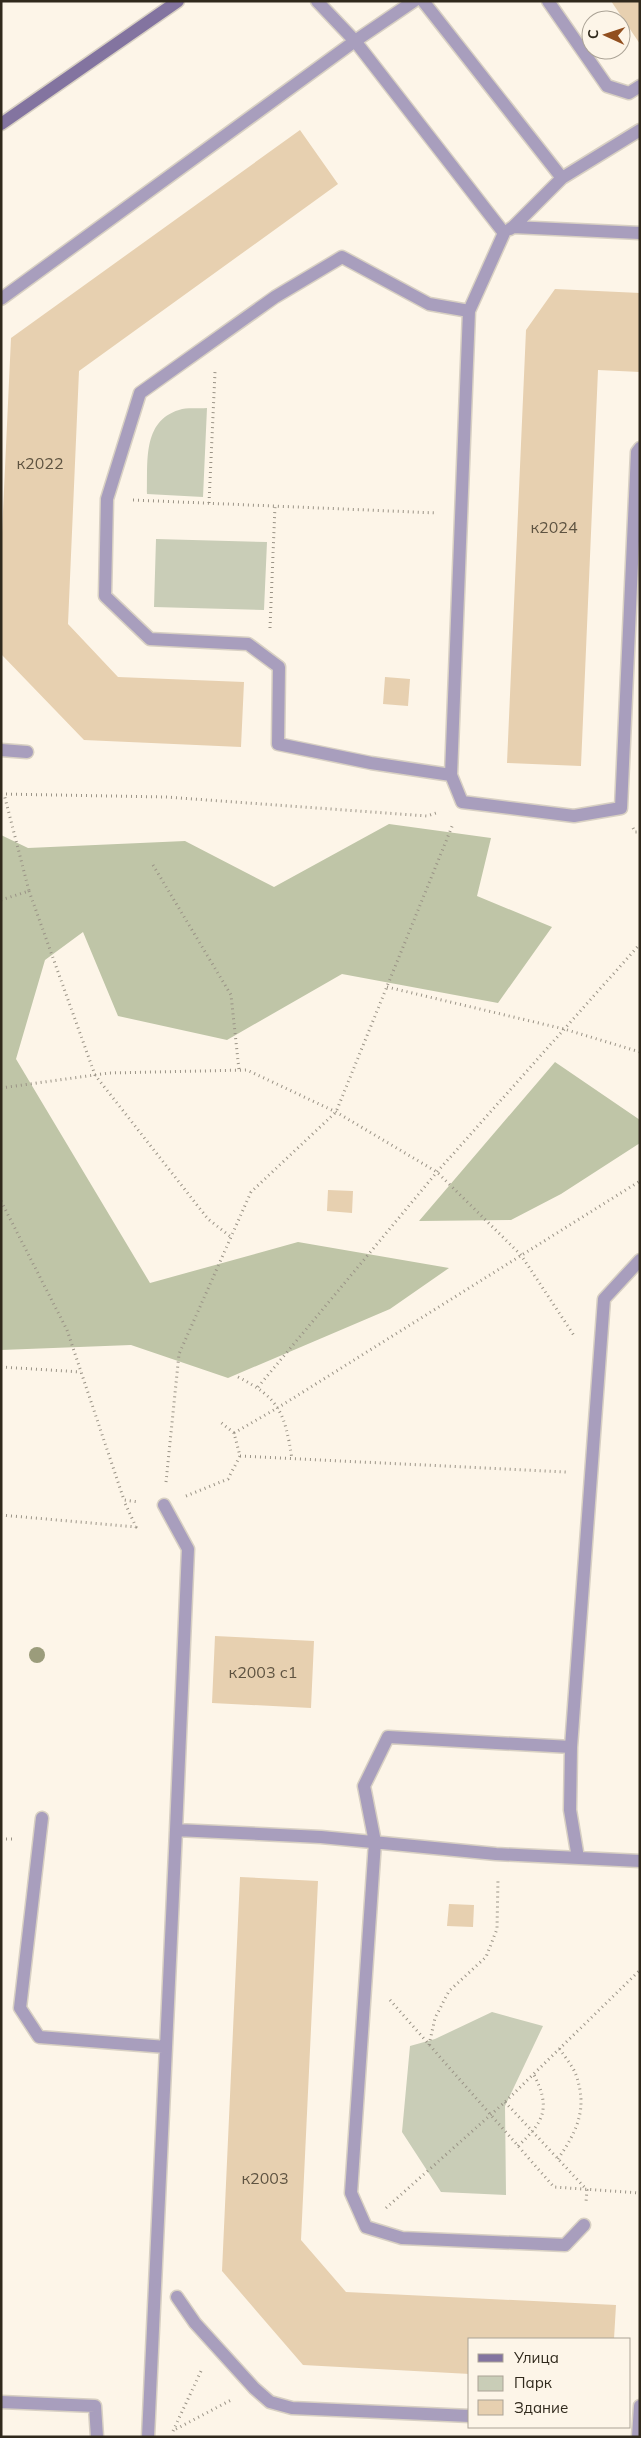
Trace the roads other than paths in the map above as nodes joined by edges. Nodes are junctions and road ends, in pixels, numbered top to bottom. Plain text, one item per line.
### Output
1 (178, 1) edge
2 (317, 1) edge
3 (414, 1) edge
4 (423, 1) edge
5 (548, 1) edge
6 (355, 41) junction
7 (640, 86) edge
8 (1, 124) edge
9 (640, 130) edge
10 (562, 178) junction
11 (509, 230) junction
12 (640, 233) edge
13 (1, 299) edge
14 (469, 311) junction
15 (640, 448) edge
16 (1, 750) edge
17 (27, 752) dead end
18 (451, 775) junction
19 (640, 1260) edge
20 (164, 1505) road end
21 (571, 1747) junction
22 (42, 1818) dead end
23 (176, 1830) junction
24 (374, 1842) junction
25 (578, 1858) junction
26 (640, 1861) edge
27 (166, 2047) junction
28 (584, 2225) dead end
29 (177, 2297) dead end
30 (1, 2402) edge
31 (640, 2406) edge
32 (468, 2416) edge
33 (634, 2418) edge
34 (97, 2437) edge
35 (148, 2437) edge
36 (638, 2437) edge

1 - 8 main road
2 - 6 street
3 - 6 street
4 - 10 street
5 - 7 street
6 - 11 street
6 - 13 street
9 - 10 street
10 - 11 street
11 - 12 street
11 - 14 street
14 - 18 street
14 - 18 street
15 - 18 street
16 - 17 street
19 - 21 street
20 - 23 street
21 - 24 street
21 - 25 street
22 - 27 street
23 - 24 street
23 - 27 street
24 - 25 street
24 - 28 street
25 - 26 street
27 - 35 street
29 - 32 street
30 - 34 street
31 - 33 street
33 - 36 street

